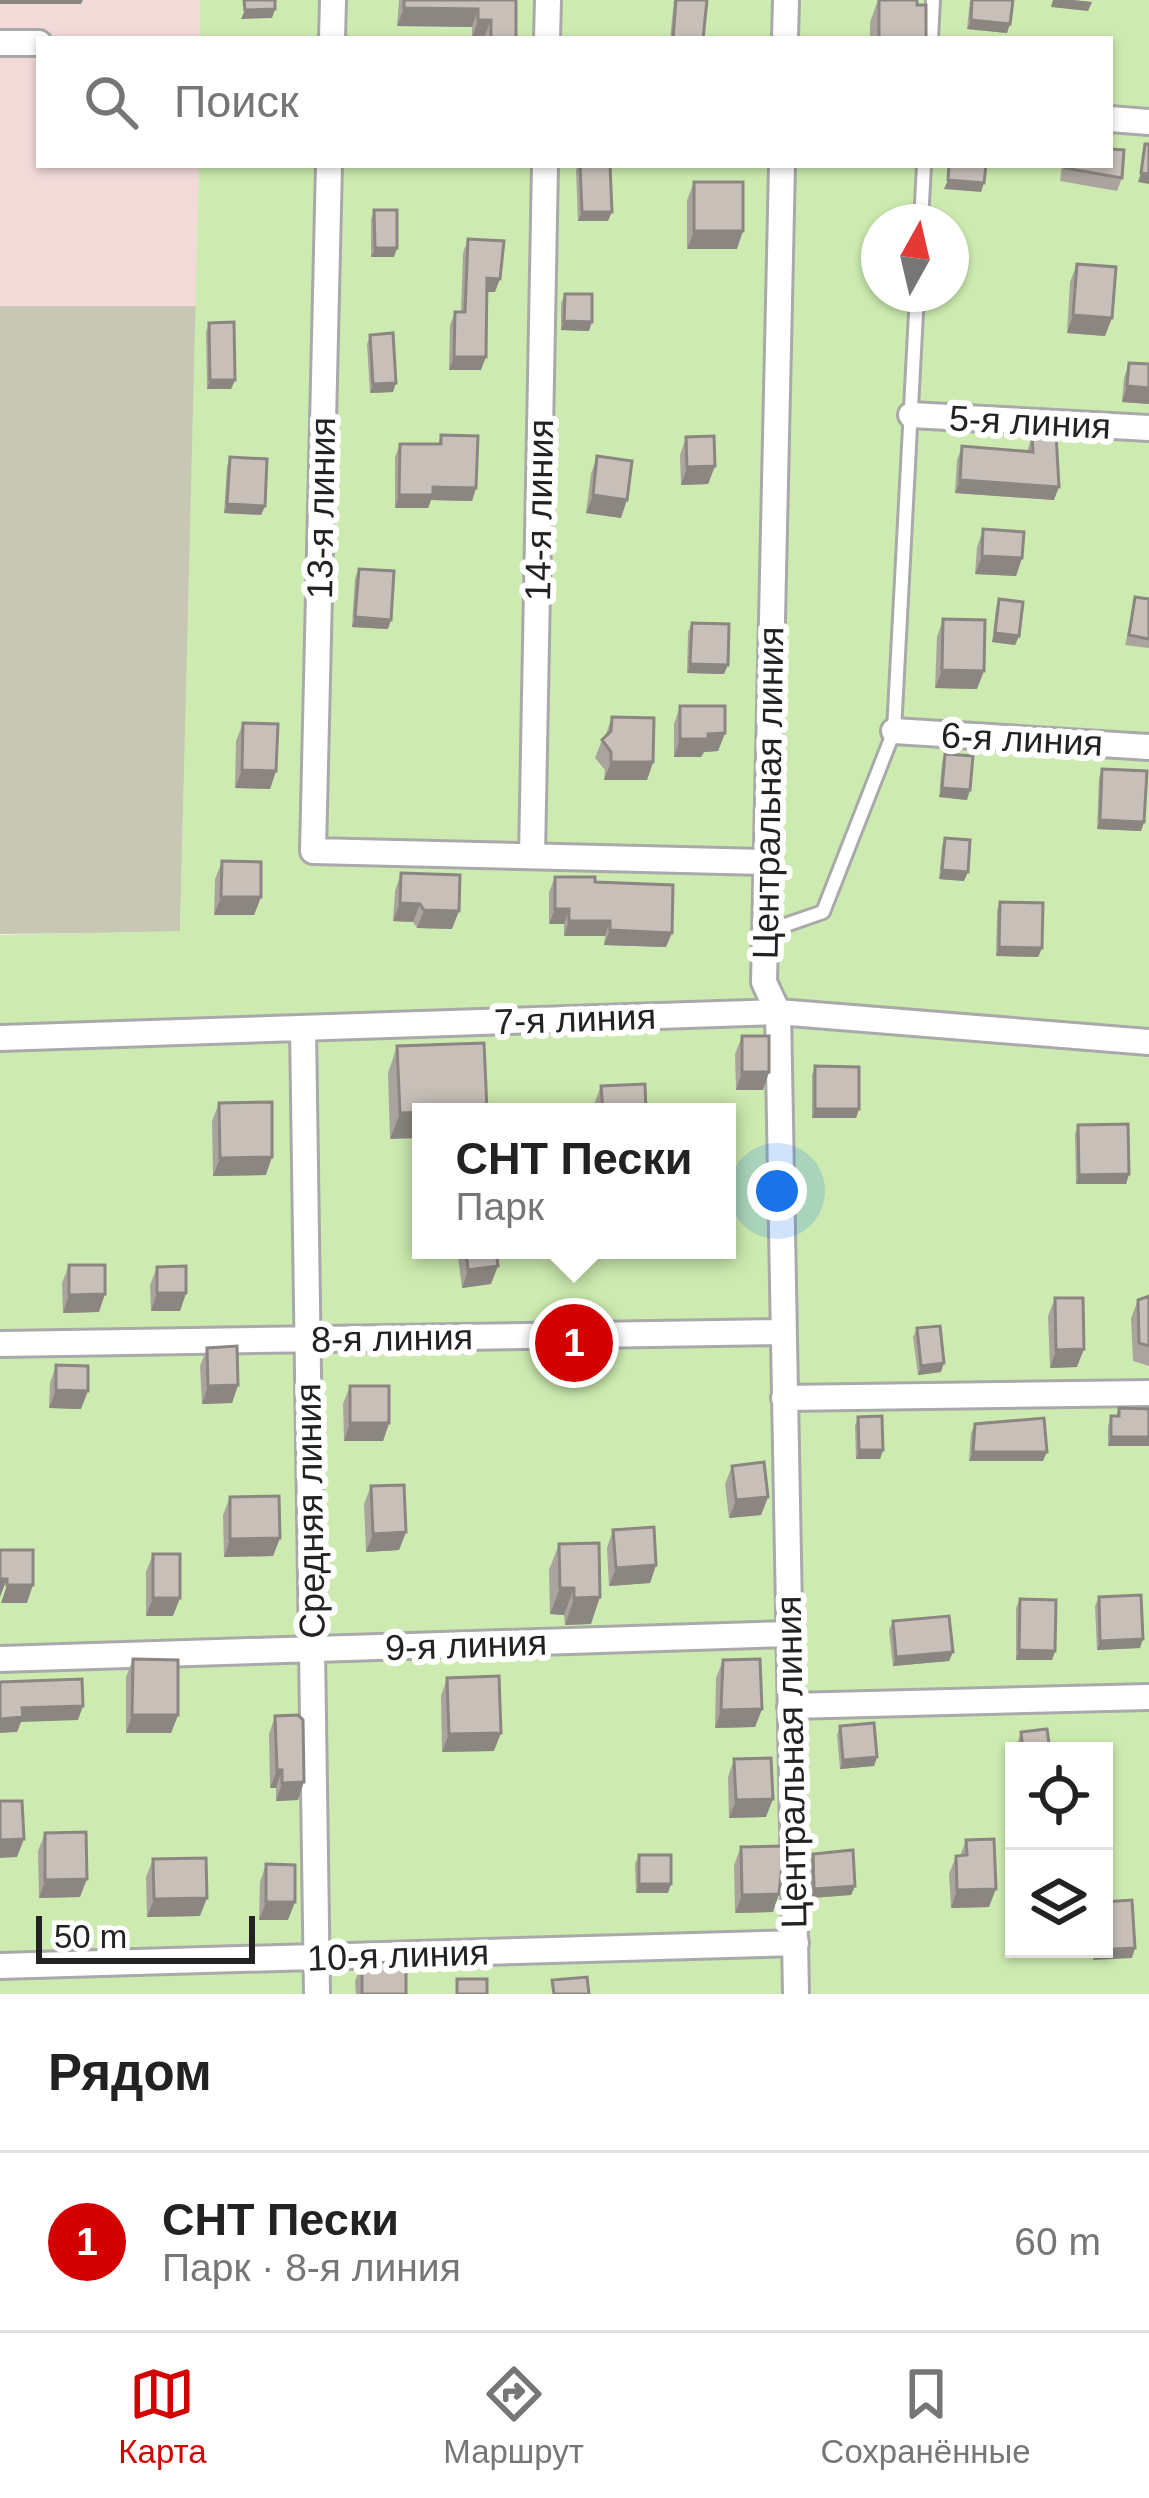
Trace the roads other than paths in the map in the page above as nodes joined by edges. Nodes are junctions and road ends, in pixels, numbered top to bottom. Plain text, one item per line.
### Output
1 (333, 0) edge
2 (548, 0) edge
3 (786, 0) edge
4 (933, 0) edge
5 (332, 36) edge
6 (548, 36) edge
7 (785, 36) edge
8 (931, 36) edge
9 (0, 43) edge
10 (36, 43) edge
11 (1113, 119) edge
12 (1149, 122) edge
13 (329, 168) edge
14 (545, 168) edge
15 (782, 168) edge
16 (924, 168) edge
17 (922, 204) edge
18 (916, 312) edge
19 (911, 416) junction
20 (1149, 428) edge
21 (894, 731) junction
22 (1149, 747) edge
23 (532, 856) junction
24 (767, 862) junction
25 (765, 932) junction
26 (778, 1012) junction
27 (302, 1028) junction
28 (0, 1038) edge
29 (1149, 1042) edge
30 (783, 1332) junction
31 (307, 1340) junction
32 (0, 1344) edge
33 (1149, 1393) edge
34 (784, 1399) junction
35 (788, 1634) junction
36 (312, 1649) junction
37 (0, 1659) edge
38 (1149, 1697) edge
39 (790, 1706) junction
40 (796, 1943) junction
41 (317, 1957) junction
42 (0, 1966) edge
43 (317, 1994) edge
44 (796, 1994) edge

1 - 5 street
2 - 6 street
3 - 7 street
4 - 8 lane
9 - 10 street
11 - 12 street
13 - 23 street, 13-я линия
14 - 23 street, 14-я линия
15 - 24 street, Центральная линия
16 - 17 lane
18 - 19 lane
19 - 20 street, 5-я линия
19 - 21 lane
21 - 22 street, 6-я линия
21 - 25 lane
23 - 24 street
24 - 25 street, Центральная линия
25 - 26 street, Центральная линия
26 - 27 street, 7-я линия
26 - 29 street, 7-я линия
26 - 30 street, Центральная линия
27 - 28 street, 7-я линия
27 - 31 street, Средняя линия
30 - 31 street, 8-я линия
30 - 34 street, Центральная линия
31 - 32 street, 8-я линия
31 - 36 street, Средняя линия
33 - 34 street
34 - 35 street, Центральная линия
35 - 36 street, 9-я линия
35 - 39 street, Центральная линия
36 - 37 street, 9-я линия
36 - 41 street, Средняя линия
38 - 39 street
39 - 40 street, Центральная линия
40 - 41 street, 10-я линия
40 - 44 street, Центральная линия
41 - 42 street, 10-я линия
41 - 43 street, Средняя линия

